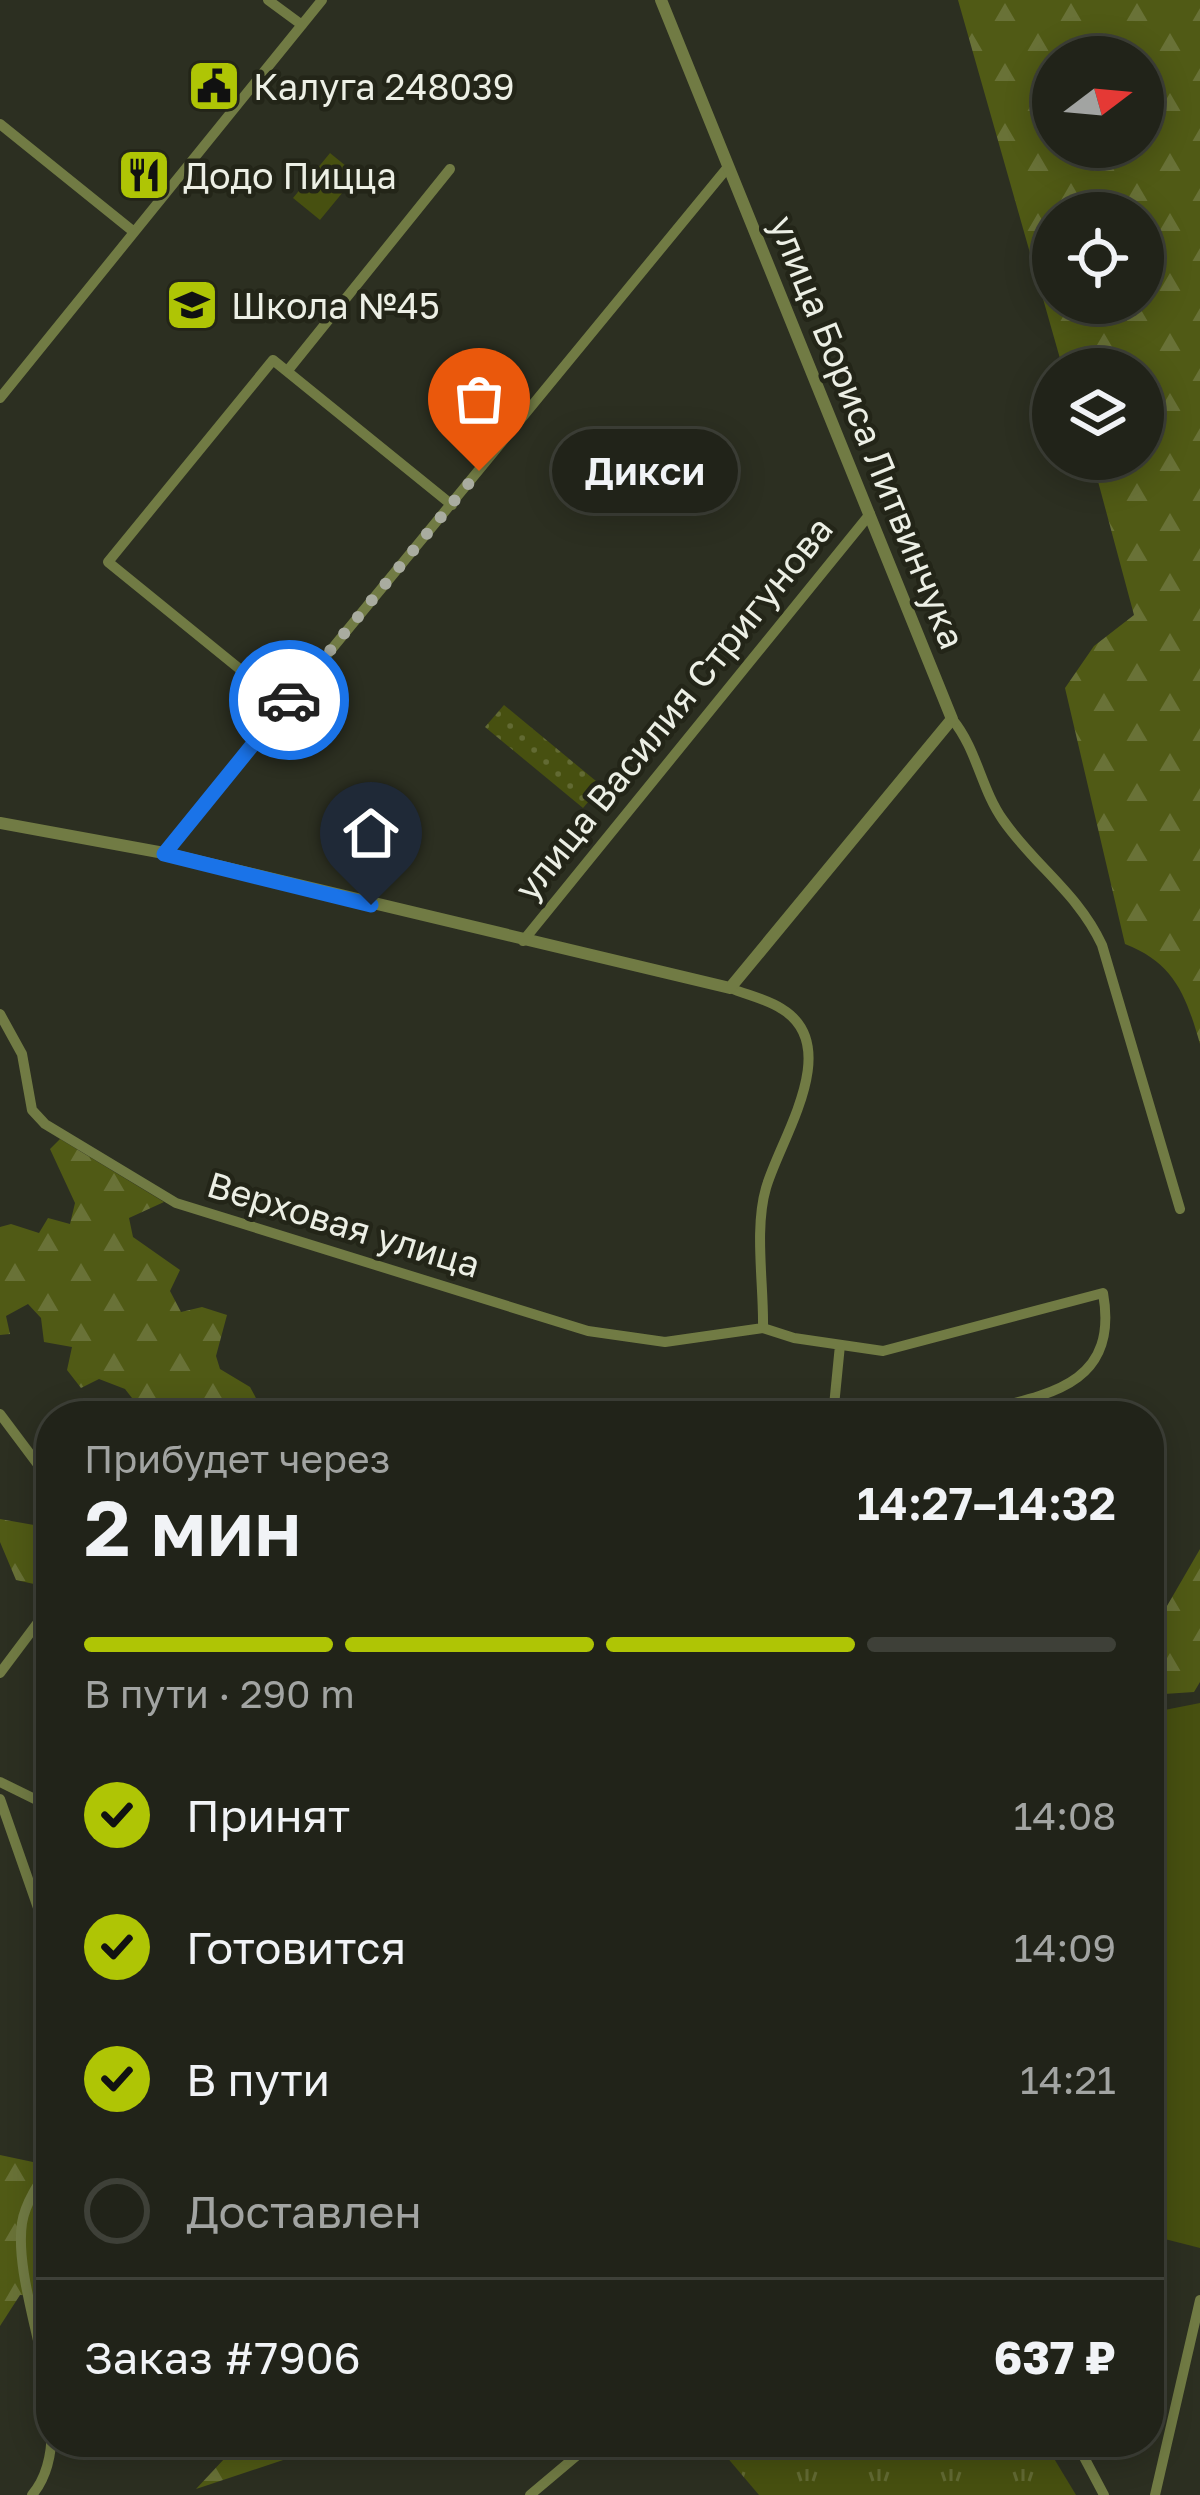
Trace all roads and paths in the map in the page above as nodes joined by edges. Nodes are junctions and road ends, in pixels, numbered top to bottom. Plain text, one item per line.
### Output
1 (268, 0) edge
2 (322, 0) edge
3 (661, 0) edge
4 (302, 25) junction
5 (0, 124) edge
6 (728, 167) junction
7 (450, 169) dead end
8 (134, 232) junction
9 (289, 369) junction
10 (0, 398) edge
11 (452, 506) junction
12 (870, 514) junction
13 (284, 705) junction
14 (952, 718) junction
15 (0, 823) edge
16 (164, 854) junction
17 (523, 941) junction
18 (730, 988) junction
19 (0, 1014) edge
20 (1180, 1209) dead end
21 (763, 1328) junction
22 (840, 1345) junction
23 (835, 1401) edge
24 (1016, 1401) edge
25 (0, 1414) edge
26 (36, 1462) edge
27 (36, 1625) edge
28 (0, 1673) edge
29 (0, 1782) edge
30 (0, 1799) edge
31 (36, 1800) edge
32 (36, 1902) edge
33 (36, 2194) edge
34 (1200, 2300) edge
35 (36, 2334) edge
36 (1164, 2456) edge
37 (45, 2457) edge
38 (575, 2457) edge
39 (1084, 2457) edge
40 (1164, 2457) edge
41 (32, 2495) edge
42 (530, 2495) edge
43 (1104, 2495) edge
44 (1155, 2495) edge

1 - 4 street
2 - 4 street
3 - 6 street, улица Бориса Литвинчука
4 - 8 street
5 - 8 street
6 - 11 street
6 - 12 street, улица Бориса Литвинчука
7 - 9 street
8 - 10 street
9 - 11 street
9 - 13 street
11 - 13 street
12 - 14 street, улица Бориса Литвинчука
12 - 17 street, улица Василия Стригунова
13 - 16 street
14 - 18 street
14 - 20 street
15 - 16 street
16 - 17 street
17 - 18 street
18 - 21 street
19 - 21 street, Верховая улица
21 - 22 street
22 - 23 street
22 - 24 street
25 - 26 street
27 - 28 street
29 - 31 street
30 - 32 street
33 - 35 street
34 - 36 street
37 - 41 street
38 - 42 street
39 - 43 street
40 - 44 street

